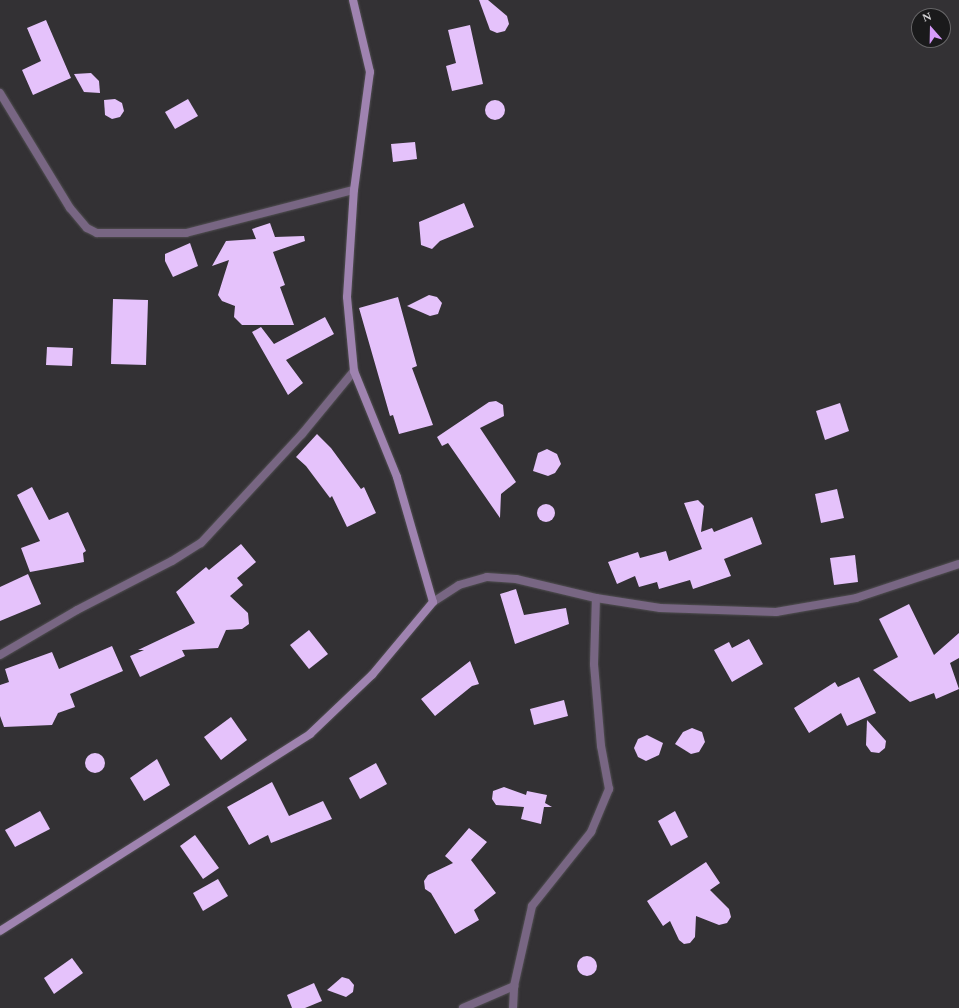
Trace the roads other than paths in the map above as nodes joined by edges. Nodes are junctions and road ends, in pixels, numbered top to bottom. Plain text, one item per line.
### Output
1 (353, 0) edge
2 (0, 92) edge
3 (354, 190) junction
4 (354, 371) junction
5 (959, 564) edge
6 (596, 598) junction
7 (433, 602) junction
8 (0, 655) edge
9 (0, 931) edge
10 (514, 986) junction
11 (462, 1008) edge
12 (513, 1008) edge

1 - 3 street
2 - 3 street
3 - 4 street
4 - 7 street
4 - 8 street
5 - 6 street
6 - 7 street
6 - 10 street
7 - 9 street
10 - 11 street
10 - 12 street

